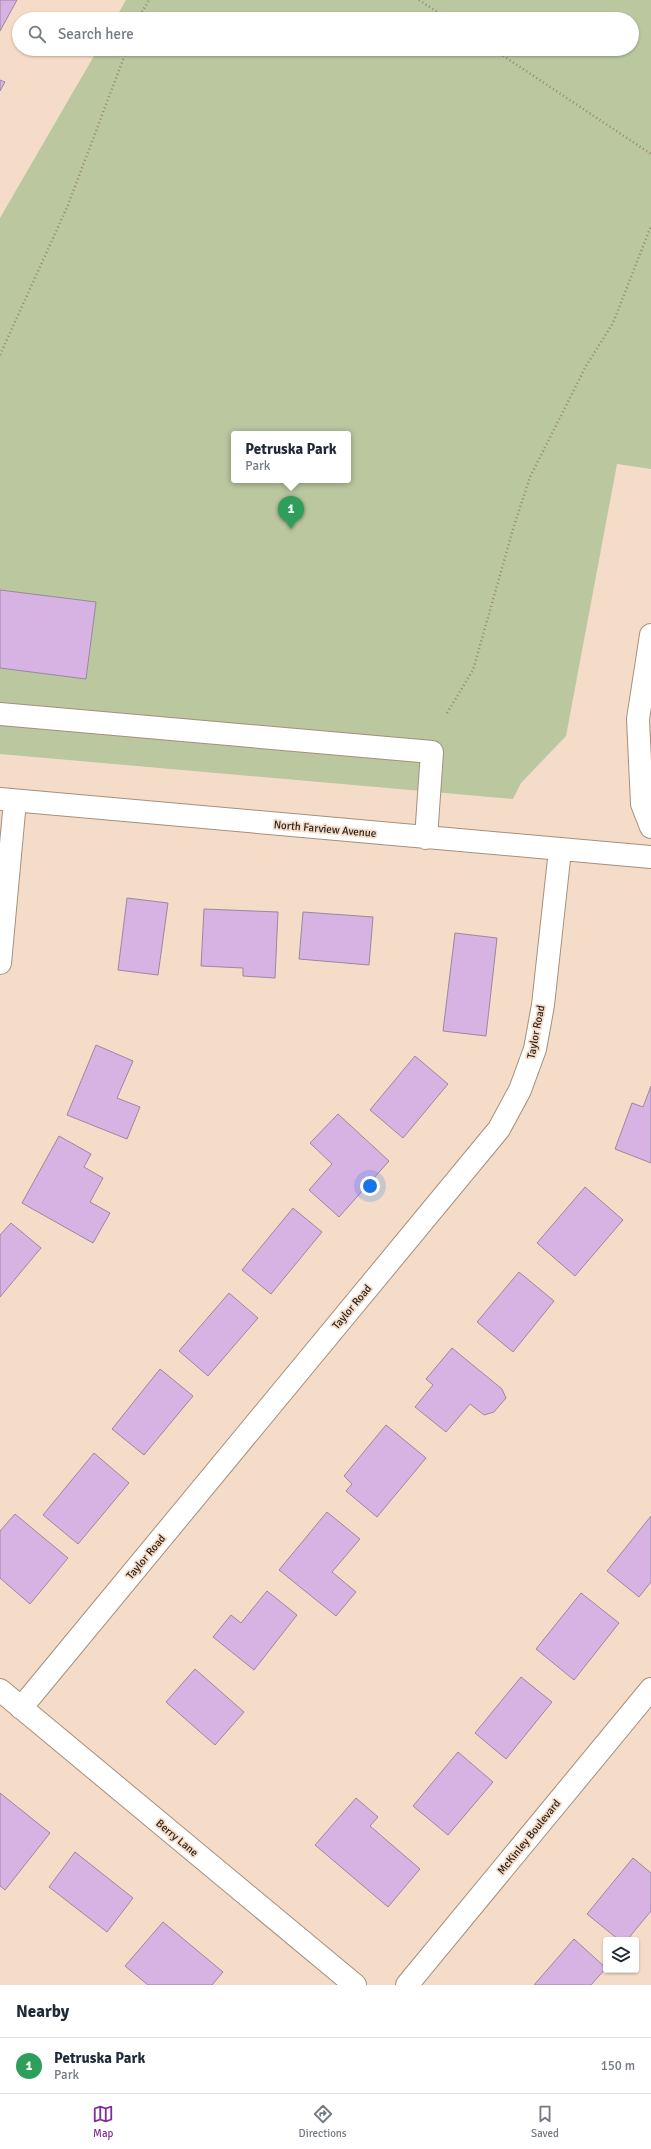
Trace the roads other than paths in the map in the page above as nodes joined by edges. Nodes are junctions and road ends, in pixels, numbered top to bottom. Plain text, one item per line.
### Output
1 (651, 635) edge
2 (0, 714) edge
3 (8, 800) edge
4 (651, 827) edge
5 (426, 838) junction
6 (560, 850) junction
7 (651, 857) edge
8 (0, 963) edge
9 (651, 1689) edge
10 (0, 1690) edge
11 (21, 1708) junction
12 (355, 1985) edge
13 (407, 1985) edge

1 - 4 street
2 - 5 street
3 - 5 street, North Farview Avenue
3 - 8 street
5 - 6 street, North Farview Avenue
6 - 7 street, North Farview Avenue
6 - 11 street, Taylor Road
9 - 13 street, McKinley Boulevard
10 - 11 street, Berry Lane
11 - 12 street, Berry Lane

